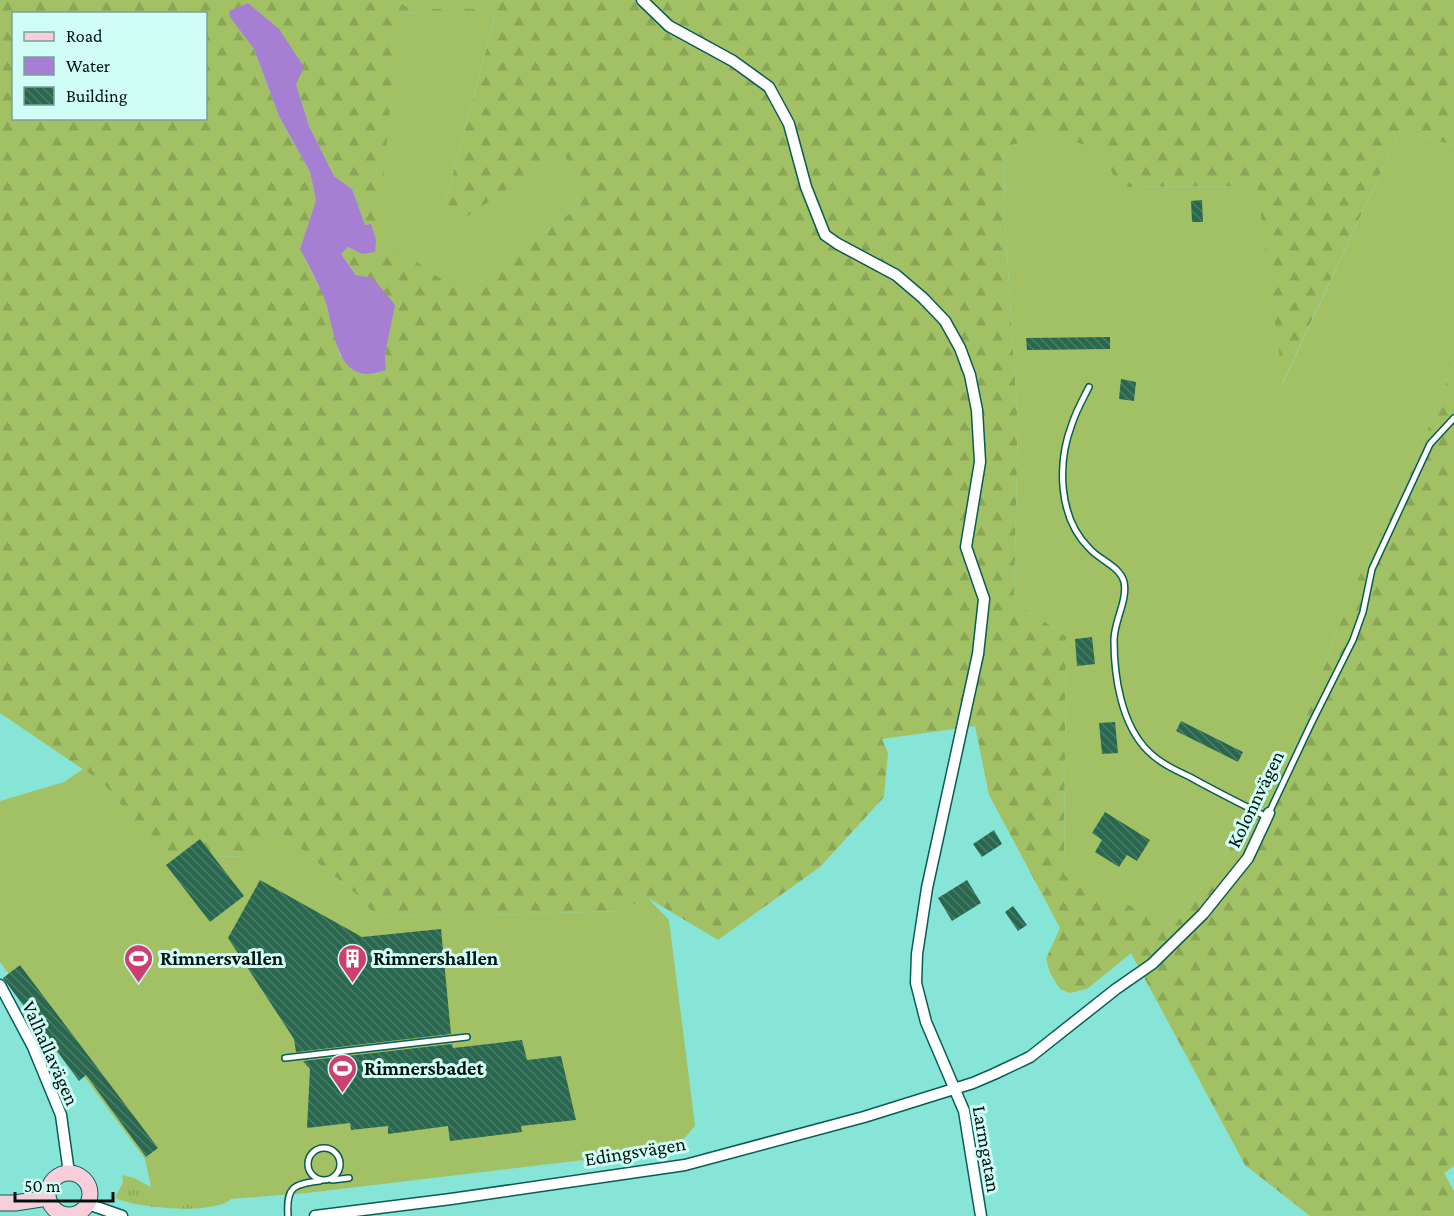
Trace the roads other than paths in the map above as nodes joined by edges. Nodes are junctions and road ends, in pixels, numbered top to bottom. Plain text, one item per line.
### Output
1 (642, 0) edge
2 (1089, 387) dead end
3 (1454, 418) edge
4 (1268, 815) junction
5 (0, 985) edge
6 (467, 1037) dead end
7 (285, 1058) dead end
8 (955, 1088) junction
9 (69, 1173) junction
10 (350, 1178) dead end
11 (326, 1180) junction
12 (48, 1198) junction
13 (0, 1203) edge
14 (88, 1204) junction
15 (122, 1216) edge
16 (288, 1216) edge
17 (315, 1216) edge
18 (981, 1216) edge

1 - 8 street, Larmgatan
2 - 4 lane
3 - 4 lane, Kolonnvägen
4 - 8 street, Kolonnvägen
5 - 9 street, Valhallavägen
6 - 7 lane
8 - 17 street, Edingsvägen
8 - 18 street, Larmgatan
9 - 12 street
9 - 14 street
10 - 11 lane
11 - 11 lane
11 - 16 lane
12 - 13 street
12 - 14 street
14 - 15 street

